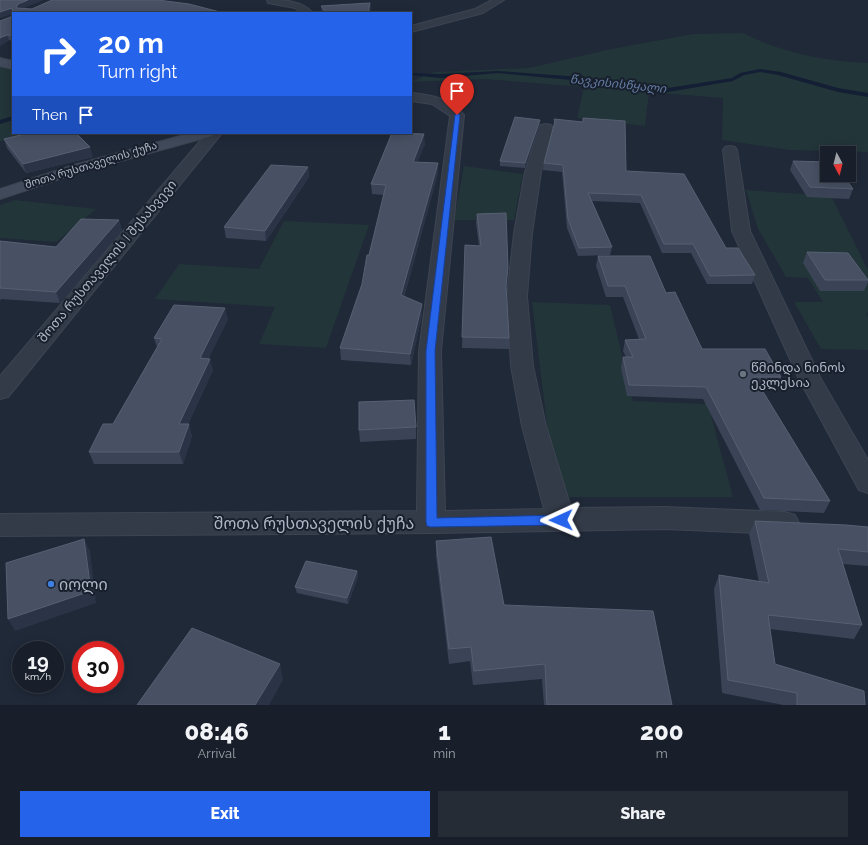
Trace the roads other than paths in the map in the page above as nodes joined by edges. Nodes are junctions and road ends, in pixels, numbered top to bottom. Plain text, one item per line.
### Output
1 (499, 0) edge
2 (271, 1) dead end
3 (307, 12) edge
4 (412, 29) edge
5 (0, 62) edge
6 (12, 65) edge
7 (412, 97) edge
8 (546, 128) dead end
9 (203, 134) edge
10 (214, 134) edge
11 (730, 150) dead end
12 (0, 194) edge
13 (0, 391) edge
14 (868, 483) edge
15 (561, 520) junction
16 (431, 522) junction
17 (0, 524) edge
18 (813, 525) edge

1 - 4 street
2 - 3 street
5 - 6 street
7 - 16 street
8 - 15 street
9 - 12 street, შოთა რუსთაველის ქუჩა
10 - 13 street, შოთა რუსთაველის I შესახვევი
11 - 14 street
15 - 16 street, შოთა რუსთაველის ქუჩა
15 - 18 street, შოთა რუსთაველის ქუჩა
16 - 17 street, შოთა რუსთაველის ქუჩა

